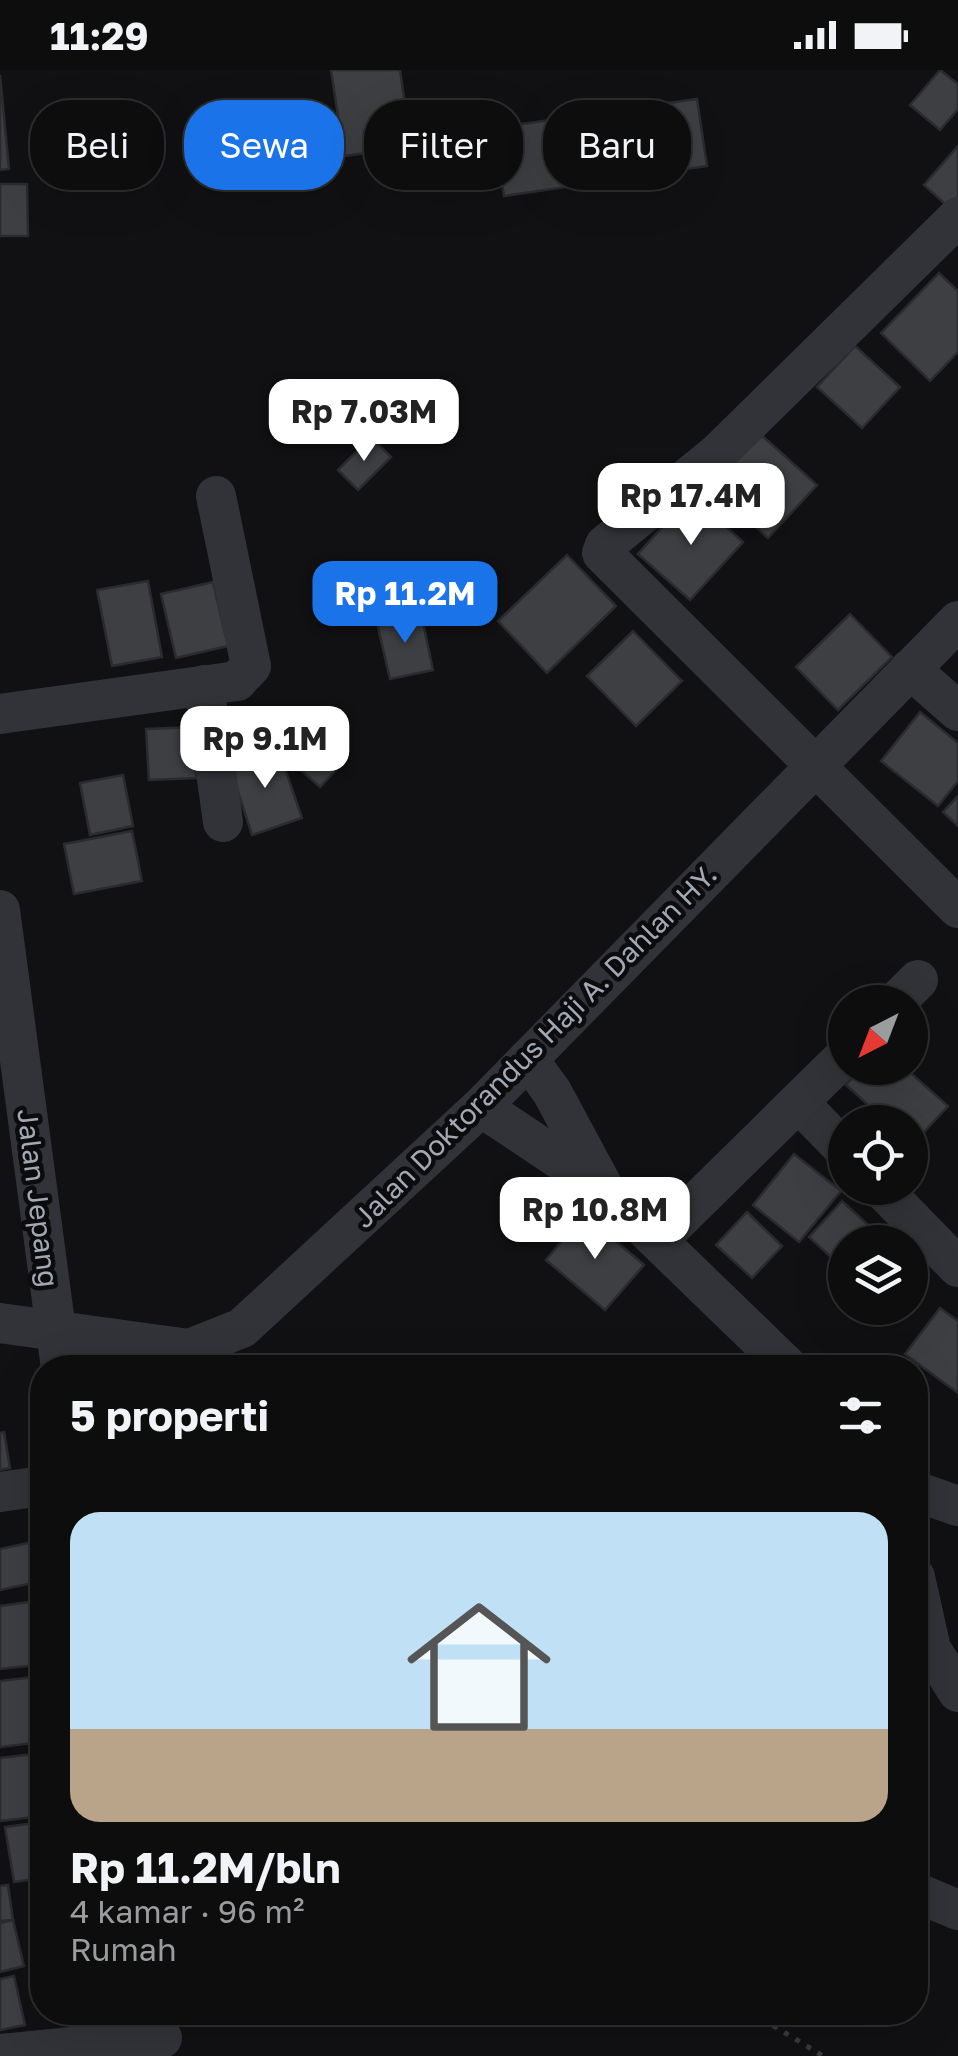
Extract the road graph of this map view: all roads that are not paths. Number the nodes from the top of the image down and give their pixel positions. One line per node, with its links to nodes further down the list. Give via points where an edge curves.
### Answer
1 (958, 217): 8 (street, via 718,453 602,549 615,570)
2 (216, 496): 5 (street, via 251,666 237,681)
3 (958, 621): 4 (street, Jalan Doktorandus Haji A. Dahlan HY.)
4 (910, 669): 6 (street); 8 (street, Jalan Doktorandus Haji A. Dahlan HY.)
5 (204, 686): 7 (street); 9 (street)
6 (958, 711)
7 (0, 714)
8 (814, 766): 10 (street); 12 (street, Jalan Doktorandus Haji A. Dahlan HY.)
9 (223, 822)
10 (958, 908)
11 (0, 910): 22 (street, Jalan Jepang)
12 (528, 1059): 15 (street, Jalan Doktorandus Haji A. Dahlan HY.); 17 (street)
13 (828, 1073): 14 (street)
14 (799, 1103): 16 (street); 19 (street)
15 (481, 1107): 17 (street); 22 (street, Jalan Doktorandus Haji A. Dahlan HY., via 242,1328 189,1349)
16 (828, 1133)
17 (604, 1189): 19 (street)
18 (898, 1205): 20 (street)
19 (660, 1240): 23 (street)
20 (958, 1267)
21 (0, 1323): 22 (street, Jalan Doktorandus Haji A. Dahlan HY.)
22 (58, 1349)
23 (776, 1355)
24 (30, 1488): 25 (street)
25 (0, 1492)
26 (928, 1495): 27 (street)
27 (958, 1506)
28 (928, 1656): 29 (street)
29 (958, 1692)
30 (928, 1897): 31 (street)
31 (958, 1910)
32 (161, 2035): 33 (street)
33 (0, 2054)

